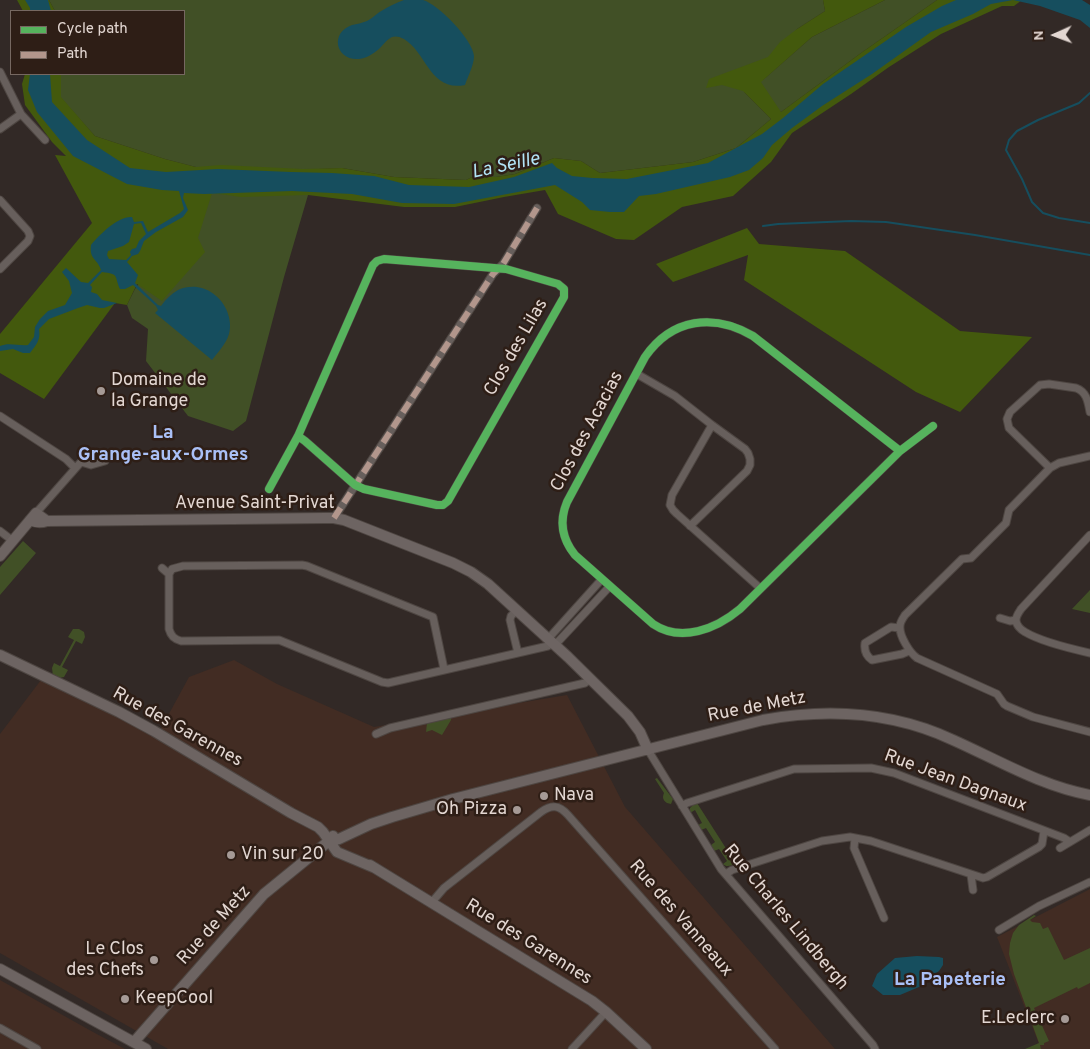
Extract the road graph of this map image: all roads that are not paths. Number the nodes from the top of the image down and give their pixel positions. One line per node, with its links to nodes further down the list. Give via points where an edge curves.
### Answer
1 (0, 72): 2 (street)
2 (21, 114): 3 (street); 4 (street)
3 (0, 129)
4 (45, 140)
5 (0, 200): 8 (street, via 30,236)
6 (537, 208): 7 (street)
7 (498, 268): 14 (street, Clos des Lilas, via 375,262); 20 (street); 20 (street, Clos des Lilas, via 558,284 564,289 564,297 448,501 437,506)
8 (0, 269)
9 (637, 374): 12 (street, Clos des Acacias, via 675,396); 15 (street, Clos des Acacias, via 650,350 671,332 695,323 730,325 753,336); 31 (street, Clos des Acacias, via 563,515 563,534 571,549)
10 (1090, 412): 19 (street, via 1087,399 1080,390 1044,384 1010,412 1009,428)
11 (0, 416): 18 (street)
12 (712, 425): 24 (street, via 670,498 671,508); 24 (street, Clos des Acacias, via 745,449 750,456 750,465)
13 (933, 426): 15 (street, Clos des Acacias)
14 (298, 436): 20 (street, Clos des Lilas); 21 (street, Clos des Lilas)
15 (900, 451): 33 (street, Clos des Acacias)
16 (1090, 456): 19 (street)
17 (105, 461): 18 (street, via 90,465 81,462)
18 (75, 468): 22 (street)
19 (1050, 468): 37 (street, via 1009,510 1006,523 971,558 962,559 905,615)
20 (355, 485): 23 (street)
21 (269, 489)
22 (33, 517): 23 (street, Avenue Saint-Privat, via 47,522); 27 (street)
23 (334, 518): 34 (street, Avenue Saint-Privat, via 462,567 480,577)
24 (690, 526): 33 (street)
25 (0, 531): 27 (street)
26 (1090, 535): 36 (street, via 1021,609)
27 (13, 540): 28 (street)
28 (0, 556)
29 (162, 568): 30 (street)
30 (169, 574): 43 (street, via 172,569 184,566 307,566 433,617); 43 (street, via 169,629 177,640 279,640 388,683)
31 (602, 579): 32 (street, Clos des Acacias); 38 (street)
32 (610, 586): 33 (street, Clos des Acacias, via 653,624 684,634 728,618); 38 (street)
33 (760, 588)
34 (516, 611): 38 (street, Avenue Saint-Privat); 40 (street, via 510,620)
35 (1000, 618): 36 (street)
36 (1016, 620): 41 (street, via 1024,632)
37 (899, 628): 39 (street); 39 (street, via 891,628 865,643 866,654 872,660)
38 (551, 642): 40 (street, via 548,646); 44 (street, Avenue Saint-Privat)
39 (909, 651): 45 (street, via 921,660 997,694 1008,706 1033,717)
40 (518, 653): 43 (street)
41 (1090, 653)
42 (0, 655): 54 (street, Rue des Garennes, via 147,727 318,828)
43 (444, 669)
44 (590, 679): 46 (street, via 585,683 390,728); 47 (street, Avenue Saint-Privat, via 628,716)
45 (1090, 732)
46 (376, 734)
47 (648, 750): 48 (street, Rue de Metz, via 785,716 864,714 935,732 1026,775); 49 (street, Rue Charles Lindbergh); 54 (street, Rue de Metz, via 453,799)
48 (1090, 795)
49 (682, 806): 52 (street, Rue Jean Dagnaux, via 794,769 871,768 894,773); 57 (street, Rue Charles Lindbergh)
50 (563, 810): 61 (street, Rue des Garennes, via 546,808 444,888); 72 (street, Rue des Vanneaux)
51 (1090, 830): 55 (street)
52 (1044, 831): 55 (street, Rue Jean Dagnaux); 58 (street, via 1039,847 987,876)
53 (855, 838): 57 (street, via 822,841); 58 (street); 62 (street, via 854,848)
54 (329, 841): 61 (street, Rue des Garennes, via 337,852 375,868); 67 (street, Rue de Metz, via 264,894)
55 (1070, 842): 56 (street)
56 (1060, 848)
57 (726, 874): 73 (street, Rue Charles Lindbergh)
58 (971, 875): 60 (street)
59 (1090, 882): 63 (street, via 1039,906)
60 (973, 890)
61 (432, 902): 65 (street, Rue des Garennes)
62 (884, 918)
63 (1000, 930)
64 (0, 969): 67 (street)
65 (606, 1012): 70 (street); 71 (street, Rue des Garennes)
66 (0, 1028): 68 (street)
67 (131, 1046): 69 (street)
68 (37, 1049)
69 (146, 1049)
70 (572, 1049)
71 (646, 1049)
72 (775, 1049)
73 (875, 1049)

